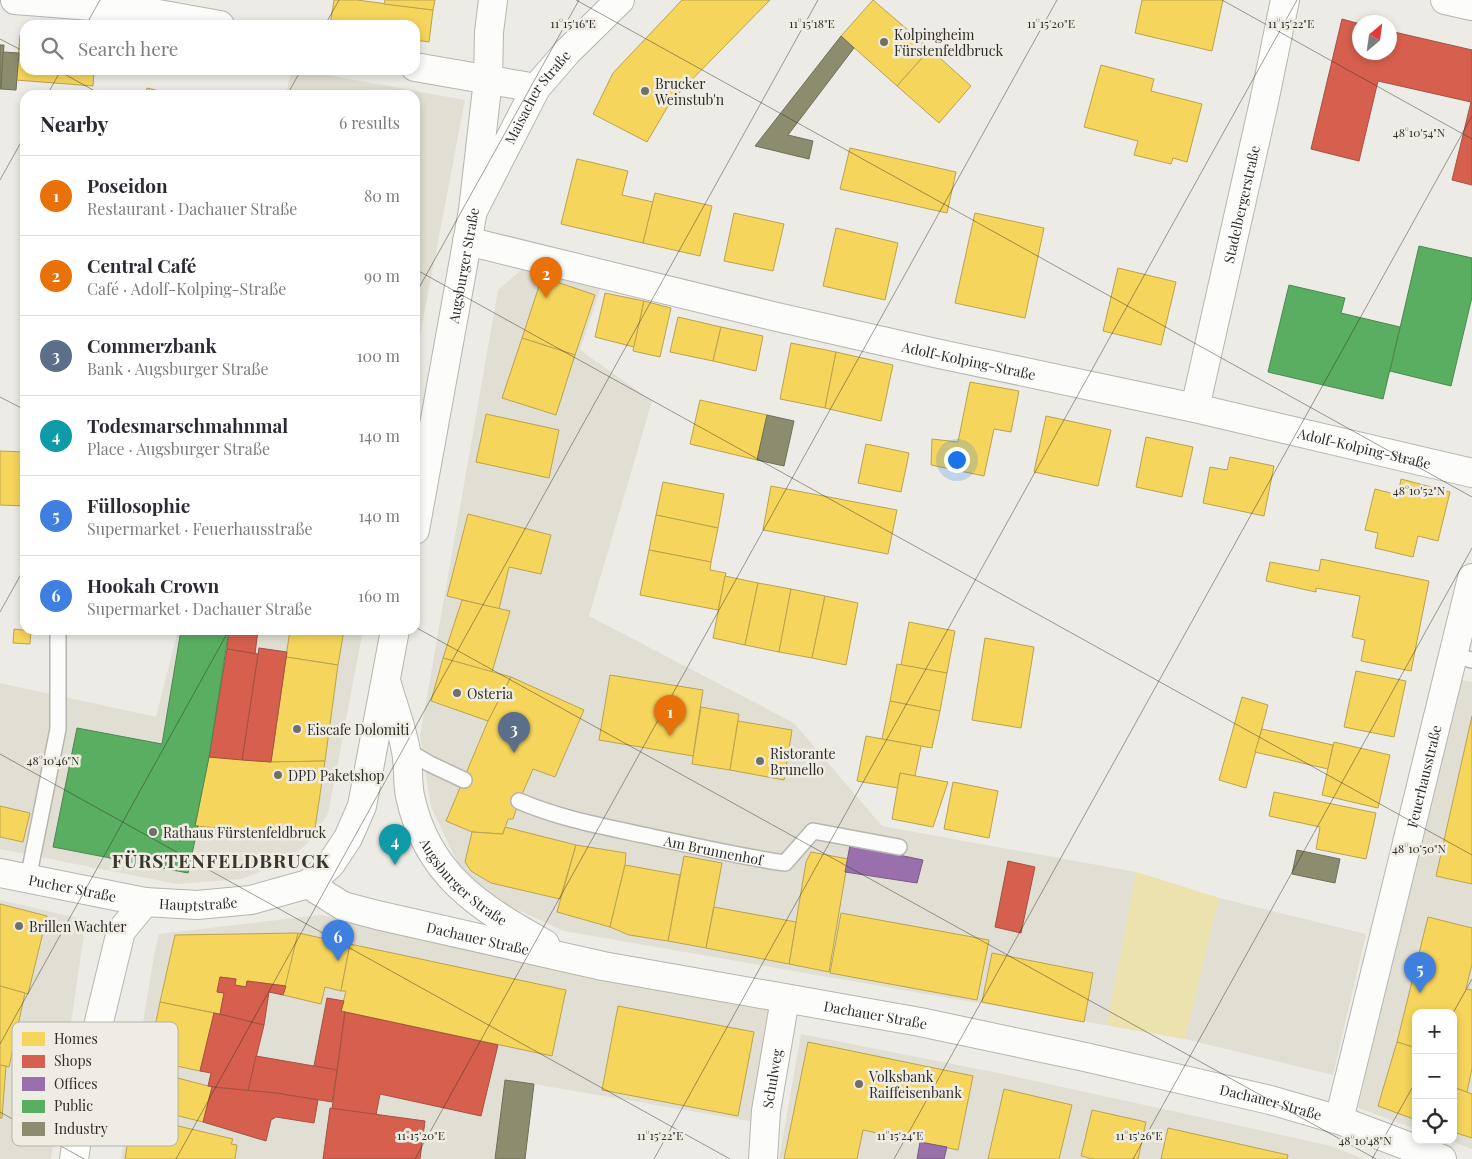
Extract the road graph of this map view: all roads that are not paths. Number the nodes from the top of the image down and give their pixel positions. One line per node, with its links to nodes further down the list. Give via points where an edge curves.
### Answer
1 (15, 0): 6 (street)
2 (493, 0): 10 (street, Augsburger Straße)
3 (620, 0): 11 (street, Maisacher Straße)
4 (1285, 0): 14 (street, Stadelbergerstraße)
5 (1445, 0): 7 (street)
6 (130, 4): 8 (street)
7 (1472, 6)
8 (199, 20)
9 (420, 68): 10 (street)
10 (488, 80): 11 (street); 12 (street, Augsburger Straße)
11 (536, 88): 12 (street, Maisacher Straße)
12 (473, 210): 13 (street, Augsburger Straße)
13 (467, 241): 14 (street, Adolf-Kolping-Straße, via 795,321); 16 (street, Augsburger Straße)
14 (1195, 408): 15 (street, Adolf-Kolping-Straße)
15 (1472, 474)
16 (420, 502)
17 (1472, 578): 20 (street, Feuerhausstraße)
18 (58, 635): 27 (lane, via 58,729)
19 (394, 635): 21 (street, Augsburger Straße)
20 (1462, 658): 33 (street, Feuerhausstraße)
21 (385, 680): 22 (street, Augsburger Straße); 28 (street, Augsburger Straße, via 362,806 348,838 330,865)
22 (406, 750): 23 (lane); 30 (street, Augsburger Straße, via 410,794 433,855 474,900)
23 (464, 780)
24 (519, 801): 25 (lane, Am Brunnenhof, via 542,811 594,825 785,863 813,831)
25 (899, 846)
26 (0, 873): 27 (street, Pucher Straße)
27 (28, 879): 29 (street, Pucher Straße)
28 (308, 884): 29 (street, Hauptstraße, via 251,900 197,905); 30 (street, Dachauer Straße, via 343,906)
29 (145, 902): 32 (street, Hauptstraße, via 121,931)
30 (570, 958): 31 (street, Dachauer Straße)
31 (785, 999): 33 (street, Dachauer Straße, via 1004,1039 1270,1100); 36 (street, Schulweg, via 766,1111)
32 (99, 1022)
33 (1339, 1120): 37 (street, Dachauer Straße)
34 (76, 1146): 35 (street, Hauptstraße)
35 (74, 1159)
36 (763, 1159)
37 (1442, 1159)

